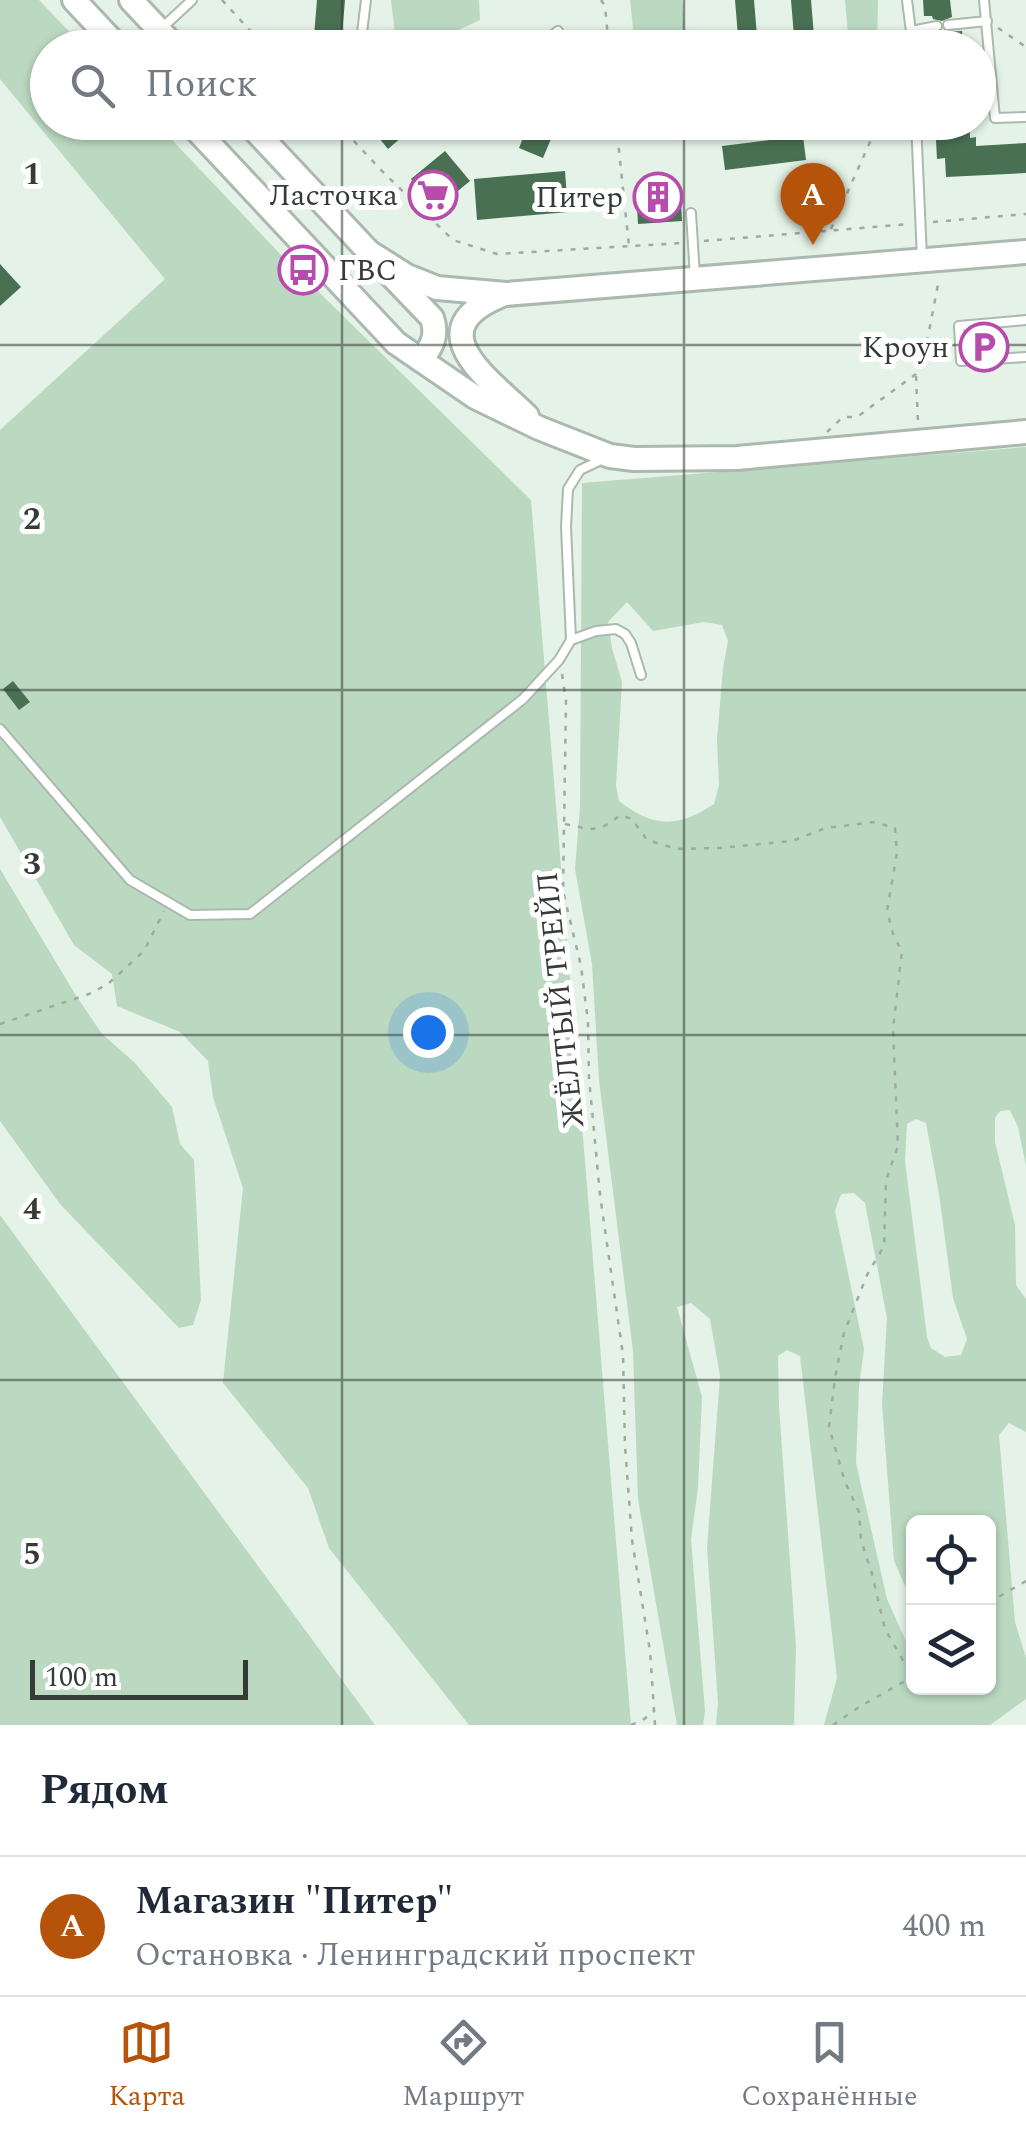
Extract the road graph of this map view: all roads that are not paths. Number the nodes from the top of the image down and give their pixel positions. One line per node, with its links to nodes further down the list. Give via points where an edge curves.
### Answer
1 (74, 0): 10 (main road)
2 (131, 0): 11 (main road)
3 (192, 0): 11 (lane)
4 (366, 0): 12 (lane)
5 (907, 0): 13 (lane)
6 (984, 0): 7 (lane)
7 (987, 21): 8 (lane); 15 (lane)
8 (948, 25)
9 (937, 26): 14 (lane)
10 (102, 30)
11 (159, 30)
12 (362, 30)
13 (911, 30)
14 (916, 30)
15 (988, 30)
16 (1026, 117): 17 (lane)
17 (996, 118)
18 (206, 140): 29 (main road, via 396,343)
19 (264, 140): 22 (main road)
20 (918, 140): 24 (lane)
21 (691, 213): 25 (lane)
22 (369, 252): 26 (main road, via 437,288); 29 (main road, via 432,318 434,339)
23 (1026, 252): 24 (main road)
24 (933, 259): 25 (main road)
25 (695, 277): 26 (main road)
26 (506, 294): 30 (main road, via 468,315 462,343)
27 (1026, 320): 28 (lane, via 959,326 961,361)
28 (1026, 357)
29 (420, 360): 30 (main road)
30 (539, 428): 32 (main road)
31 (1026, 432): 32 (main road, via 737,458)
32 (610, 456): 33 (lane, via 580,470 568,490)
33 (571, 640): 34 (lane, via 596,631 626,634); 35 (lane, via 522,698 250,914 190,915 130,880)
34 (641, 676)
35 (0, 730)

